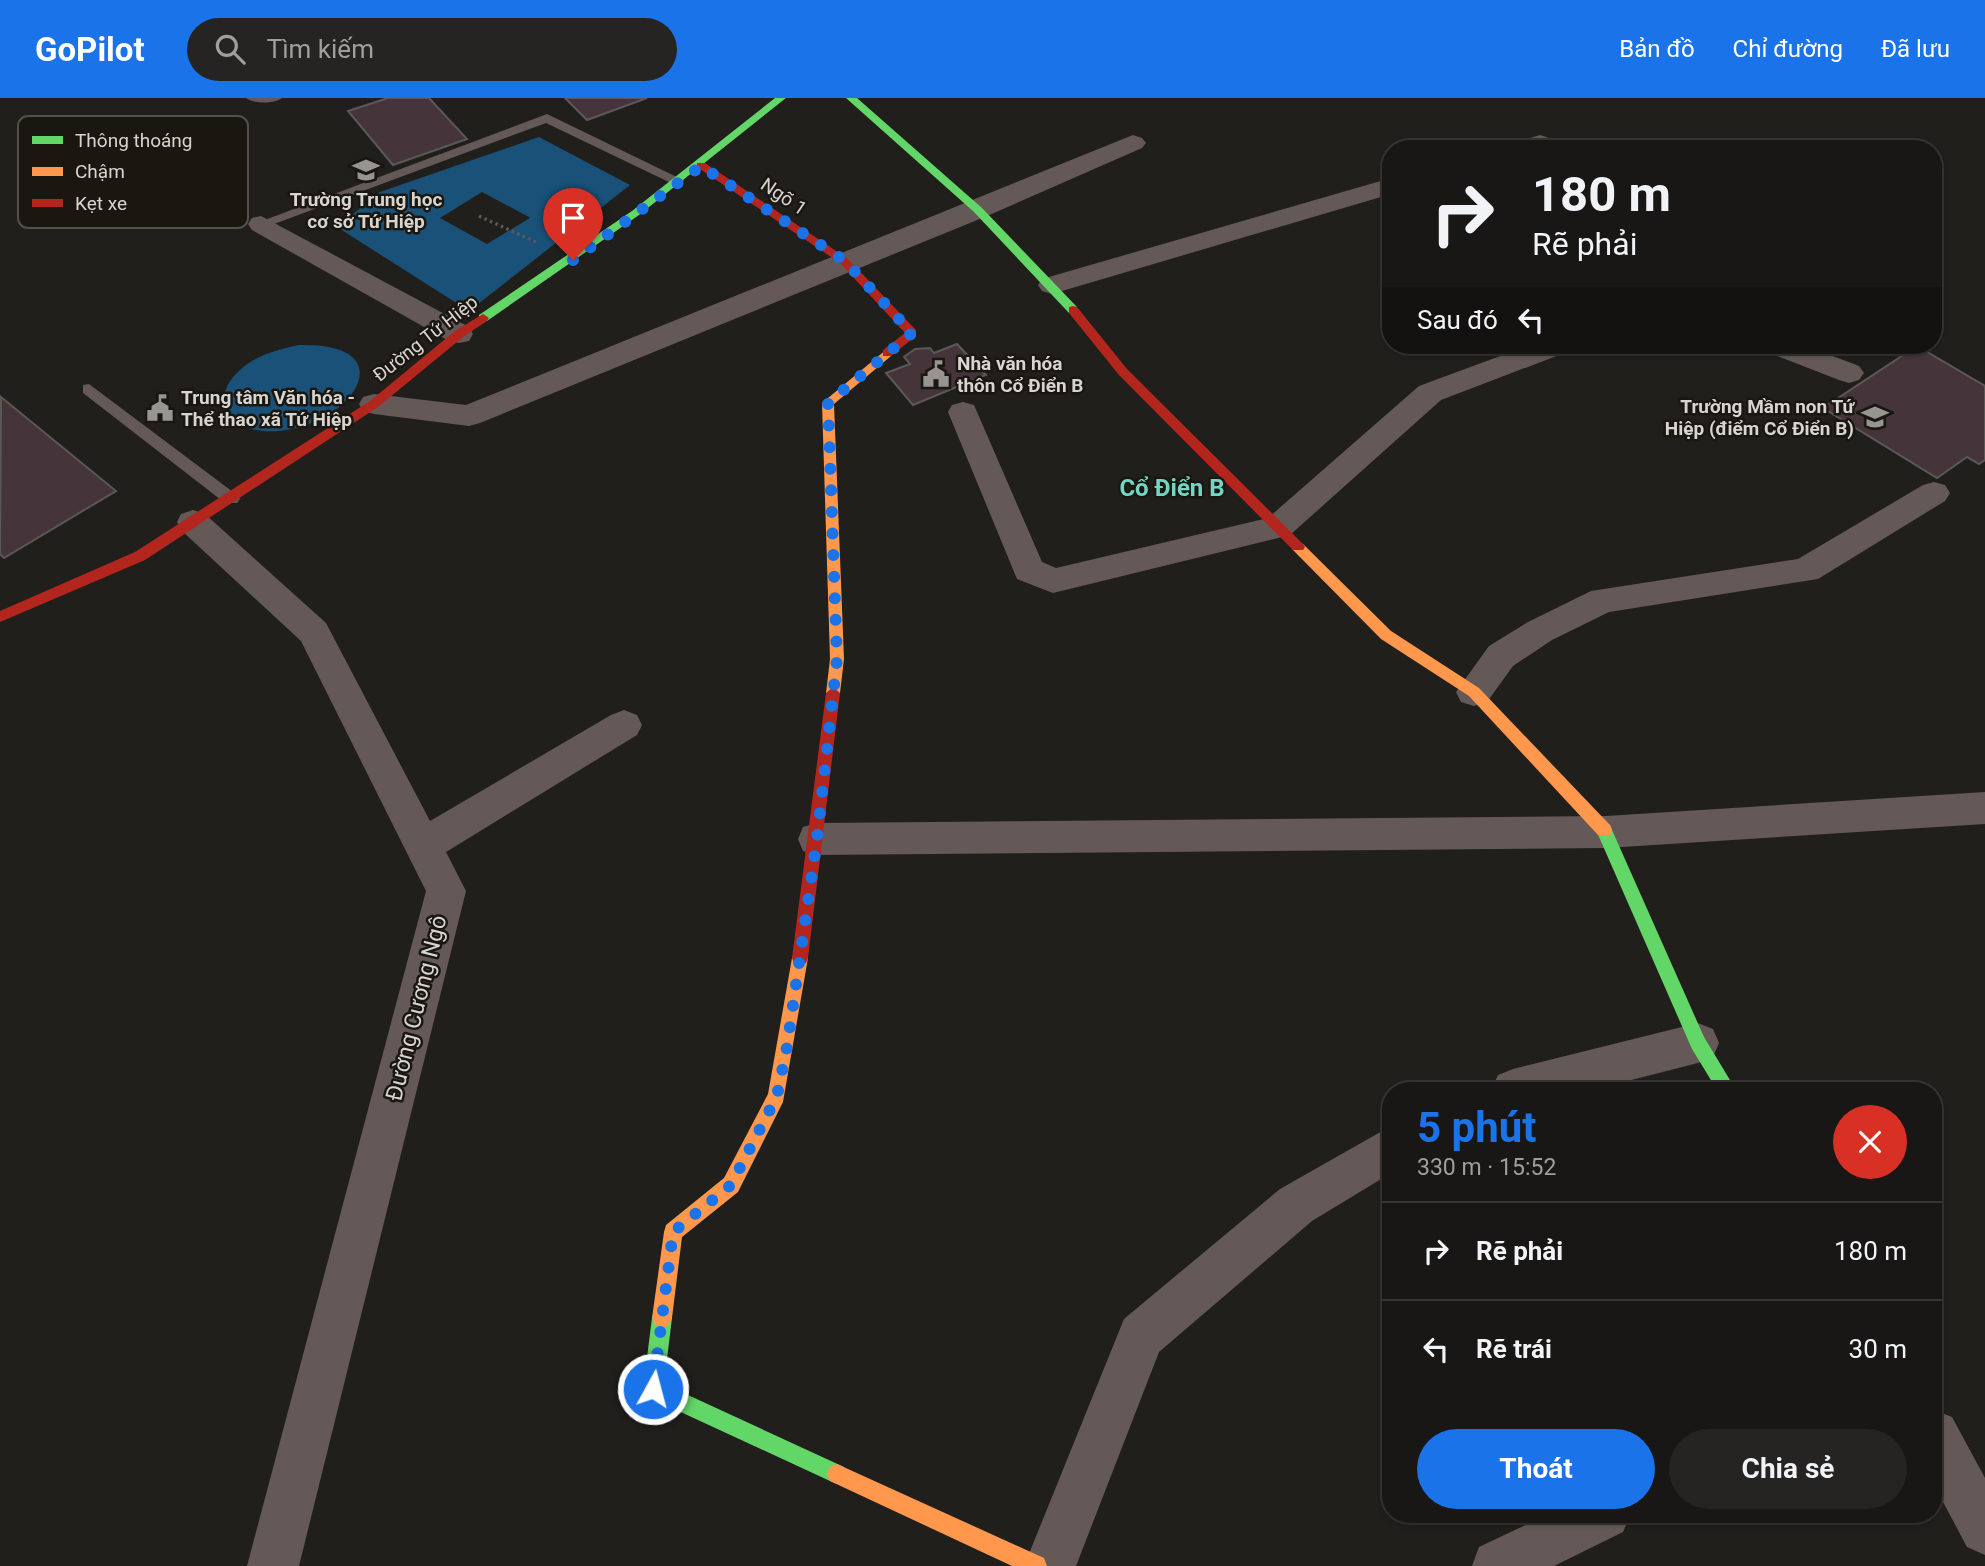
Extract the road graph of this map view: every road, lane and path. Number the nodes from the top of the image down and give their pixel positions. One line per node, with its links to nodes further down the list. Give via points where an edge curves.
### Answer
1 (253, 98): 2 (lane)
2 (275, 98)
3 (781, 98): 6 (street, Đường Tứ Hiệp)
4 (851, 98): 9 (street)
5 (1133, 142): 9 (street)
6 (701, 166): 7 (street, Đường Tứ Hiệp); 13 (street, Ngõ 1)
7 (678, 181): 11 (lane, via 547,118); 15 (street, Đường Tứ Hiệp, via 573,260)
8 (1382, 189): 14 (street)
9 (978, 210): 13 (street); 14 (street)
10 (479, 216): 12 (path)
11 (261, 224): 15 (street)
12 (545, 246)
13 (845, 261): 20 (street, via 469,416); 31 (street, Ngõ 1, via 912,333 828,403 837,659)
14 (1052, 285): 25 (street, via 1123,372)
15 (458, 334): 20 (street, Đường Tứ Hiệp)
16 (1533, 354): 25 (street, via 1430,393)
17 (1800, 354): 18 (street)
18 (1849, 373)
19 (89, 389): 23 (lane)
20 (374, 404): 23 (street, Đường Tứ Hiệp)
21 (963, 412): 25 (street, via 1029,570 1052,581)
22 (1934, 493): 27 (street, via 1806,570 1603,600 1501,656)
23 (231, 499): 24 (street, Đường Tứ Hiệp)
24 (192, 522): 26 (street, Đường Tứ Hiệp, via 140,556); 32 (street, Đường Cương Ngô, via 314,632)
25 (1279, 527): 27 (street, via 1386,635)
26 (0, 617)
27 (1474, 692): 30 (street)
28 (624, 724): 32 (street)
29 (1985, 808): 30 (street)
30 (1606, 832): 31 (street); 33 (street)
31 (817, 839): 41 (street, via 777,1096 731,1185 673,1232 653,1389)
32 (422, 846): 40 (street, Đường Cương Ngô, via 446,891)
33 (1698, 1042): 34 (street); 35 (street)
34 (1544, 1082)
35 (1722, 1082)
36 (1382, 1153): 42 (street, via 1296,1205 1141,1336)
37 (1942, 1450): 39 (street)
38 (1586, 1523): 43 (street)
39 (1985, 1529)
40 (273, 1566)
41 (1036, 1566)
42 (1050, 1566)
43 (1498, 1566)

